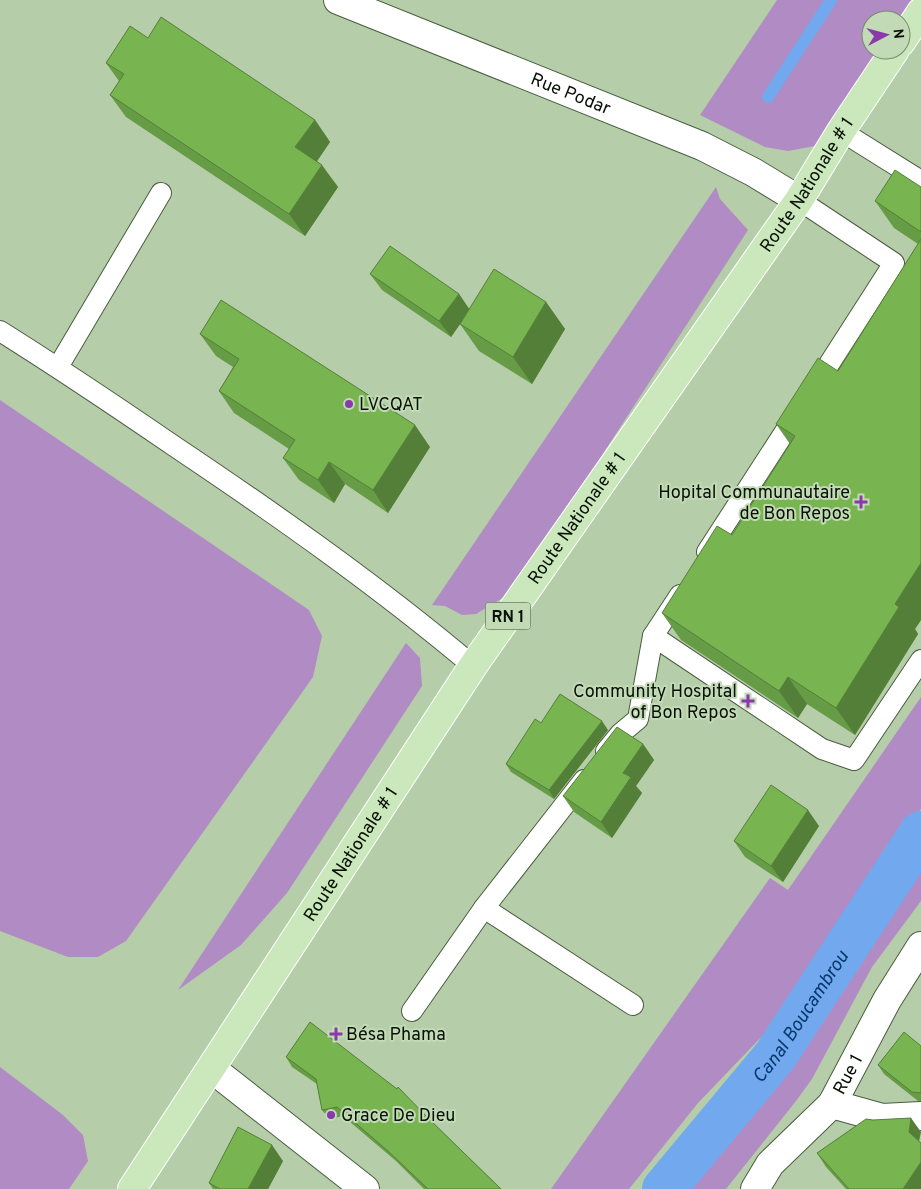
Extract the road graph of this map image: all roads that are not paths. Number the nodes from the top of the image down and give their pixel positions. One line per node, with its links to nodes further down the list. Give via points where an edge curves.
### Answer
1 (338, 0): 8 (street, Rue Podar, via 702,146)
2 (921, 12): 3 (main road)
3 (911, 27)
4 (888, 60): 5 (main road, Route Nationale # 1 / RN 1)
5 (841, 131): 6 (lane); 8 (main road, Route Nationale # 1 / RN 1)
6 (921, 181)
7 (161, 193): 10 (lane)
8 (799, 200): 11 (lane, via 902,261); 13 (main road, Route Nationale # 1 / RN 1)
9 (0, 331): 10 (lane)
10 (58, 368): 13 (lane, via 262,504 420,622)
11 (653, 636): 12 (lane, via 822,749 854,760); 14 (lane, via 638,719 620,734)
12 (921, 660)
13 (473, 666): 18 (main road, Route Nationale # 1 / RN 1)
14 (484, 908): 16 (lane); 17 (lane)
15 (921, 946): 19 (street, Rue 1, via 887,1000)
16 (633, 1005)
17 (412, 1011)
18 (211, 1068): 21 (main road, Route Nationale # 1 / RN 1); 22 (street)
19 (832, 1104): 20 (street, via 882,1118); 23 (street, Rue 1, via 770,1164)
20 (921, 1116)
21 (132, 1189)
22 (365, 1189)
23 (755, 1189)

